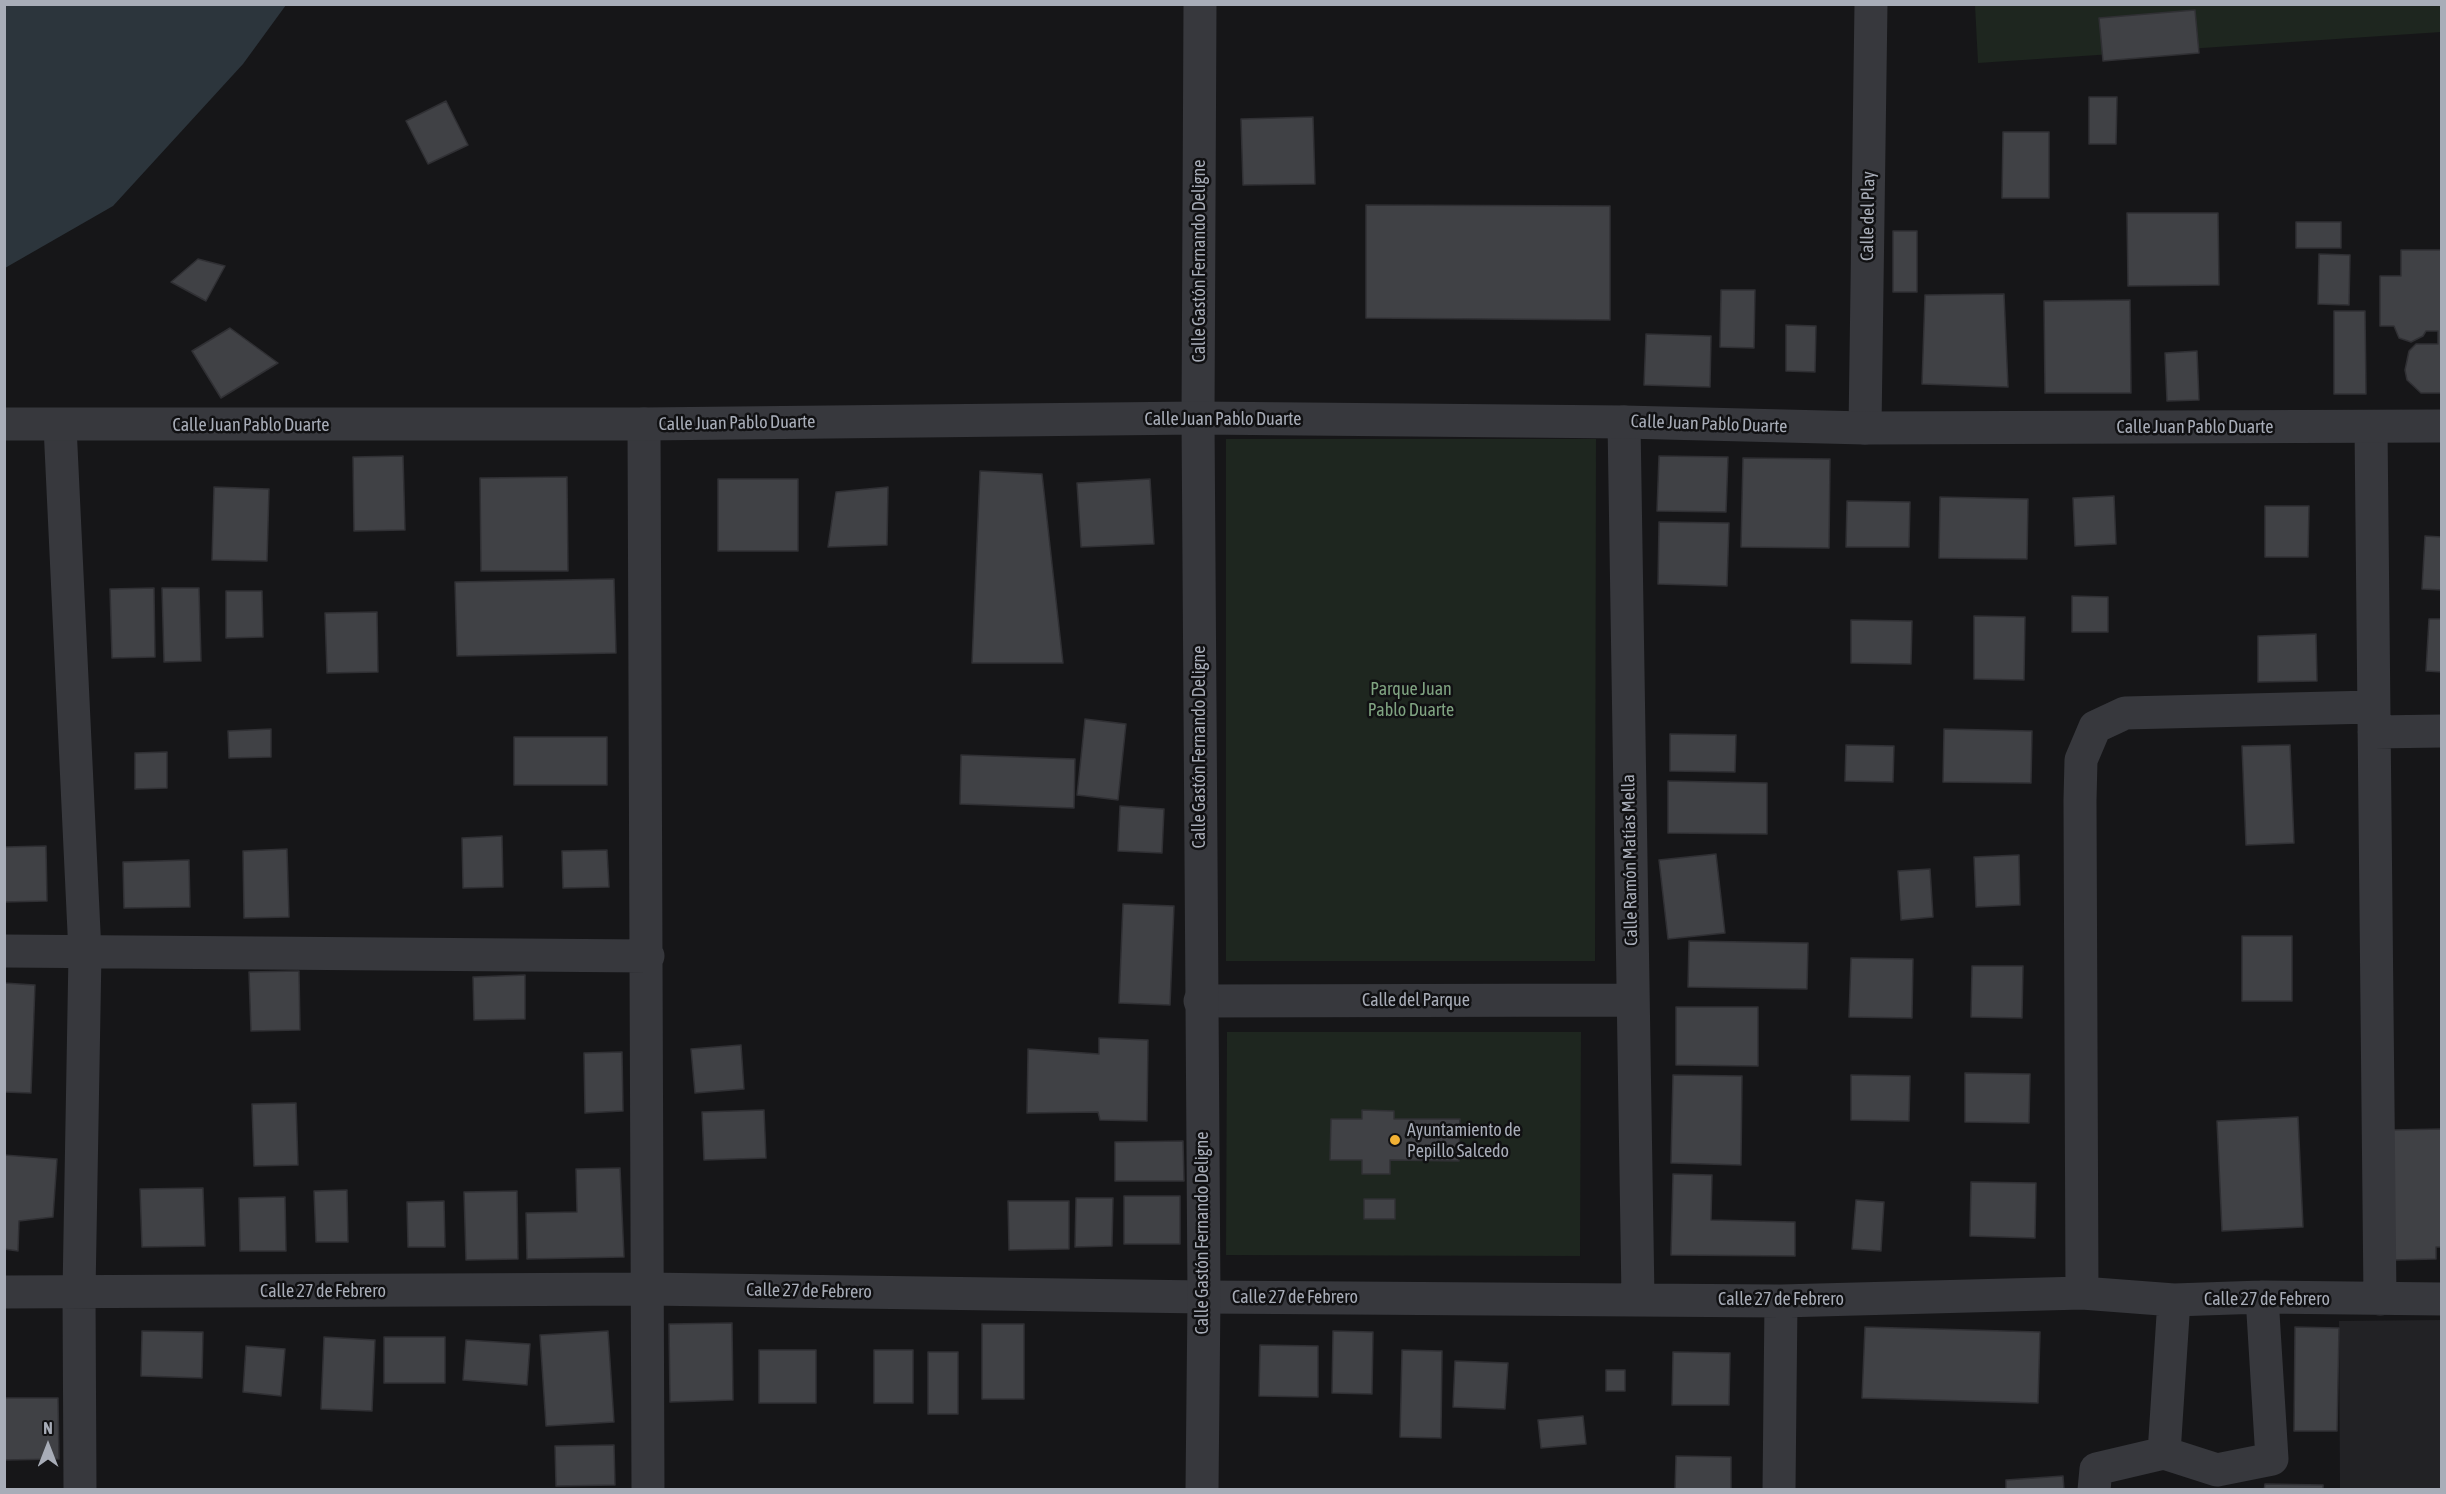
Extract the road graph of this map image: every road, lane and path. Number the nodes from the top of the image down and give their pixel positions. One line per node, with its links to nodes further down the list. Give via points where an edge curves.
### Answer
1 (1200, 4): 3 (street, Calle Gastón Fernando Deligne)
2 (1871, 4): 10 (street, Calle del Play)
3 (1198, 418): 4 (street, Calle Juan Pablo Duarte); 6 (street, Calle Juan Pablo Duarte); 17 (street, Calle Gastón Fernando Deligne)
4 (1624, 422): 10 (street, Calle Juan Pablo Duarte); 16 (street, Calle Ramón Matías Mella)
5 (4, 424): 7 (street, Calle Juan Pablo Duarte)
6 (644, 424): 7 (street, Calle Juan Pablo Duarte); 15 (street)
7 (60, 426): 14 (street)
8 (2442, 426): 9 (street, Calle Juan Pablo Duarte)
9 (2371, 427): 10 (street, Calle Juan Pablo Duarte); 11 (street)
10 (1865, 428)
11 (2373, 719): 12 (street); 21 (street, via 2125,713 2095,727 2081,760 2080,800); 25 (street)
12 (2442, 731)
13 (4, 951): 14 (street)
14 (85, 953): 15 (street); 20 (street)
15 (648, 956): 18 (street)
16 (1632, 1000): 17 (street, Calle del Parque); 24 (street, Calle Ramón Matías Mella)
17 (1200, 1001): 22 (street, Calle Gastón Fernando Deligne)
18 (647, 1289): 20 (street, Calle 27 de Febrero); 22 (street, Calle 27 de Febrero); 31 (street)
19 (4, 1292): 20 (street, Calle 27 de Febrero)
20 (79, 1292): 30 (street)
21 (2082, 1293): 27 (street, Calle 27 de Febrero); 28 (street, Calle 27 de Febrero)
22 (1204, 1297): 24 (street, Calle 27 de Febrero); 32 (street, Calle Gastón Fernando Deligne)
23 (2262, 1297): 25 (street, Calle 27 de Febrero); 28 (street, Calle 27 de Febrero); 29 (street, via 2272,1459 2217,1470)
24 (1638, 1298): 27 (street, Calle 27 de Febrero)
25 (2380, 1299): 26 (street, Calle 27 de Febrero)
26 (2442, 1299)
27 (1781, 1300): 33 (street)
28 (2174, 1300): 29 (street)
29 (2164, 1453): 34 (street, via 2096,1469)
30 (80, 1490)
31 (648, 1490)
32 (1202, 1490)
33 (1779, 1490)
34 (2094, 1490)

